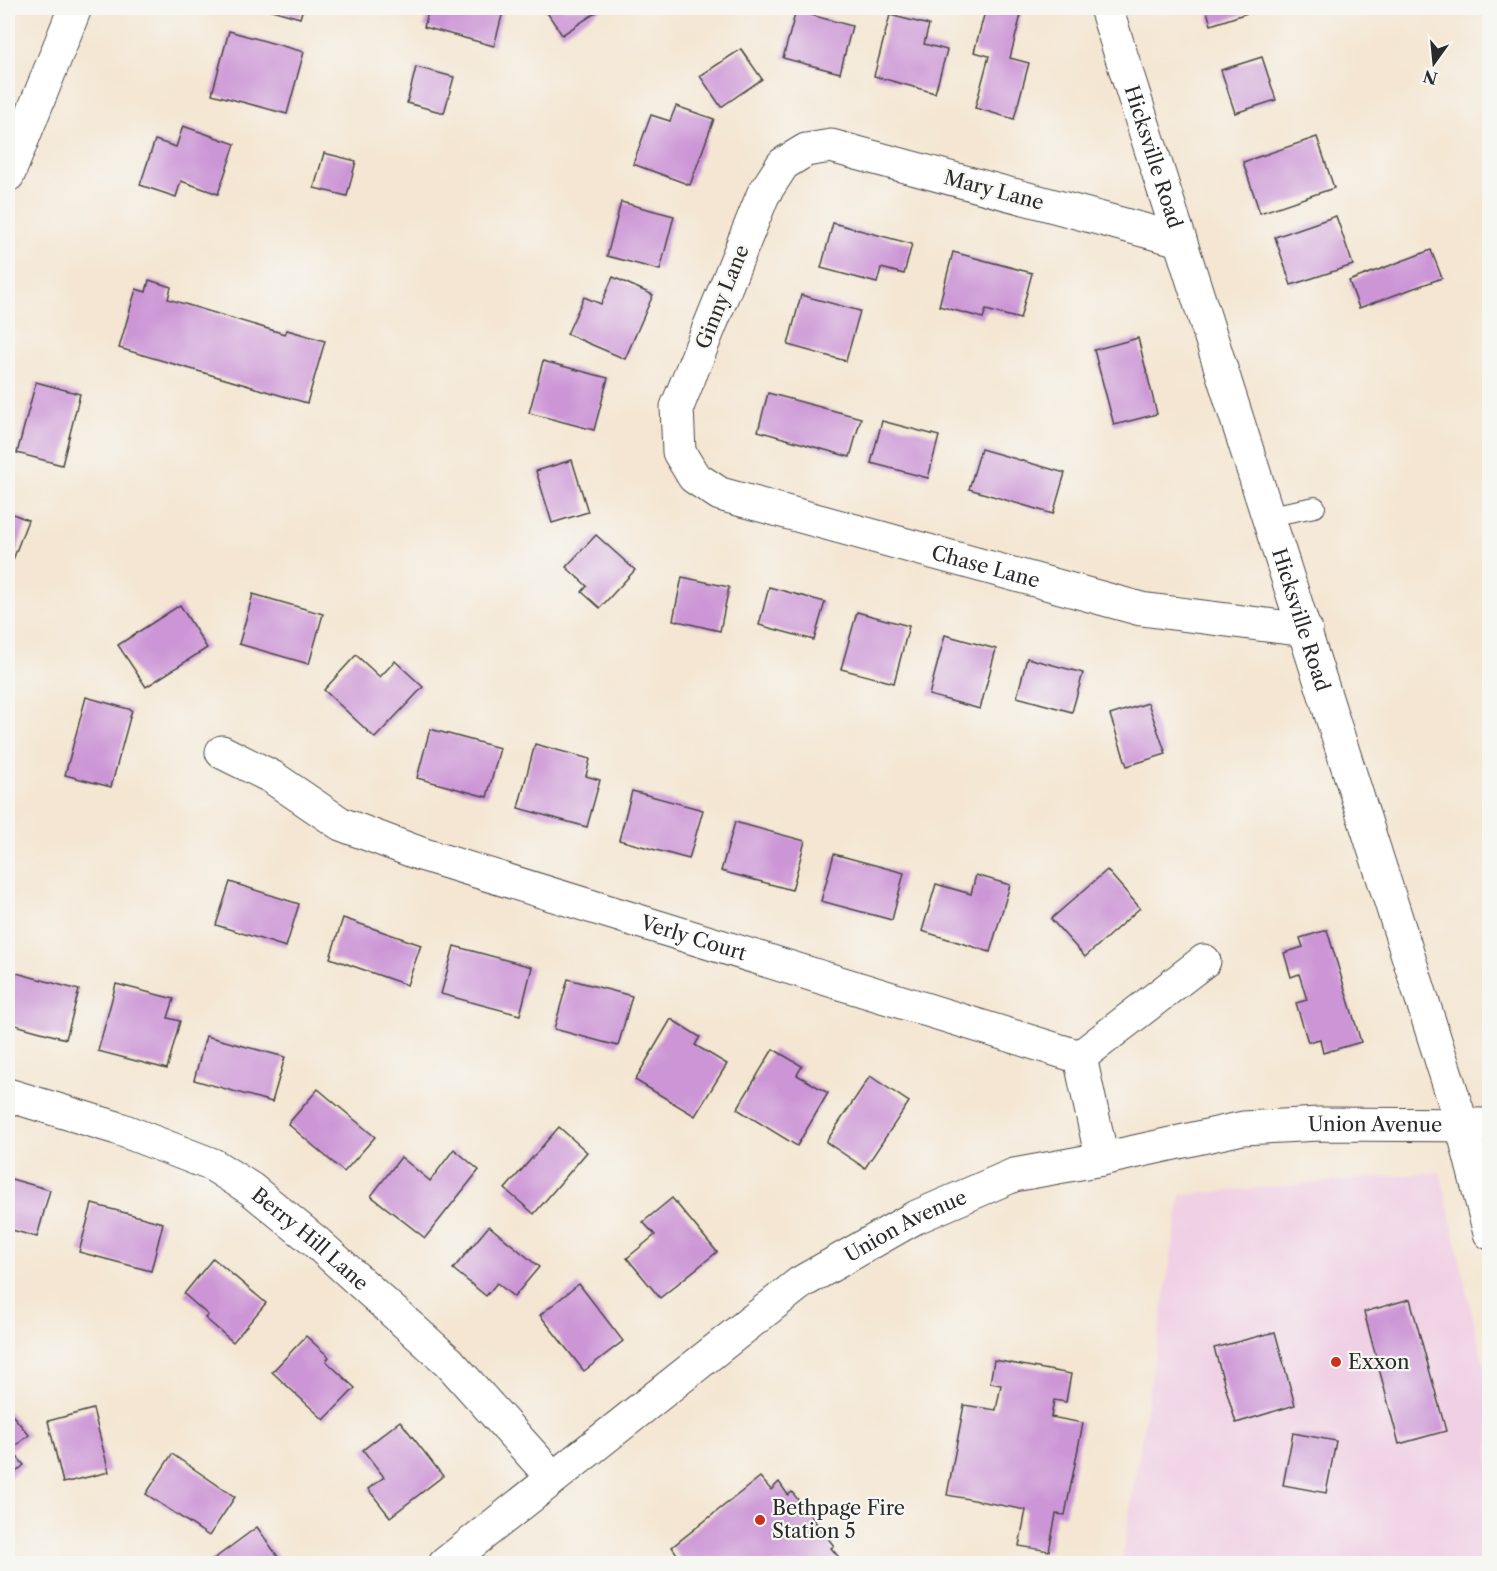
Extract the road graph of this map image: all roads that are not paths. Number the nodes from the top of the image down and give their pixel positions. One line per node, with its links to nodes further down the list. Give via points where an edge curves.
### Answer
1 (75, 8): 4 (street)
2 (1106, 8): 5 (street, Hicksville Road)
3 (806, 150): 5 (street, Mary Lane, via 831,146); 6 (street, Ginny Lane, via 783,164 763,195 677,406 679,452)
4 (8, 175)
5 (1180, 240): 8 (street, Hicksville Road)
6 (684, 461): 9 (street, Chase Lane, via 694,477 720,494 1129,606)
7 (1314, 507): 8 (lane)
8 (1269, 516): 9 (street, Hicksville Road)
9 (1306, 630): 14 (street, Hicksville Road)
10 (222, 752): 12 (street, Verly Court, via 272,777 341,824 420,854)
11 (1204, 961): 12 (street)
12 (1080, 1057): 15 (street)
13 (8, 1095): 17 (street, Berry Hill Lane, via 117,1128 213,1165 251,1189 449,1362)
14 (1476, 1125): 15 (street, Union Avenue, via 1319,1124 1243,1128); 16 (street, Hicksville Road)
15 (1102, 1159): 17 (street, Union Avenue, via 1014,1175 914,1218 800,1283)
16 (1490, 1233)
17 (552, 1478): 18 (street, Union Avenue)
18 (445, 1563)

